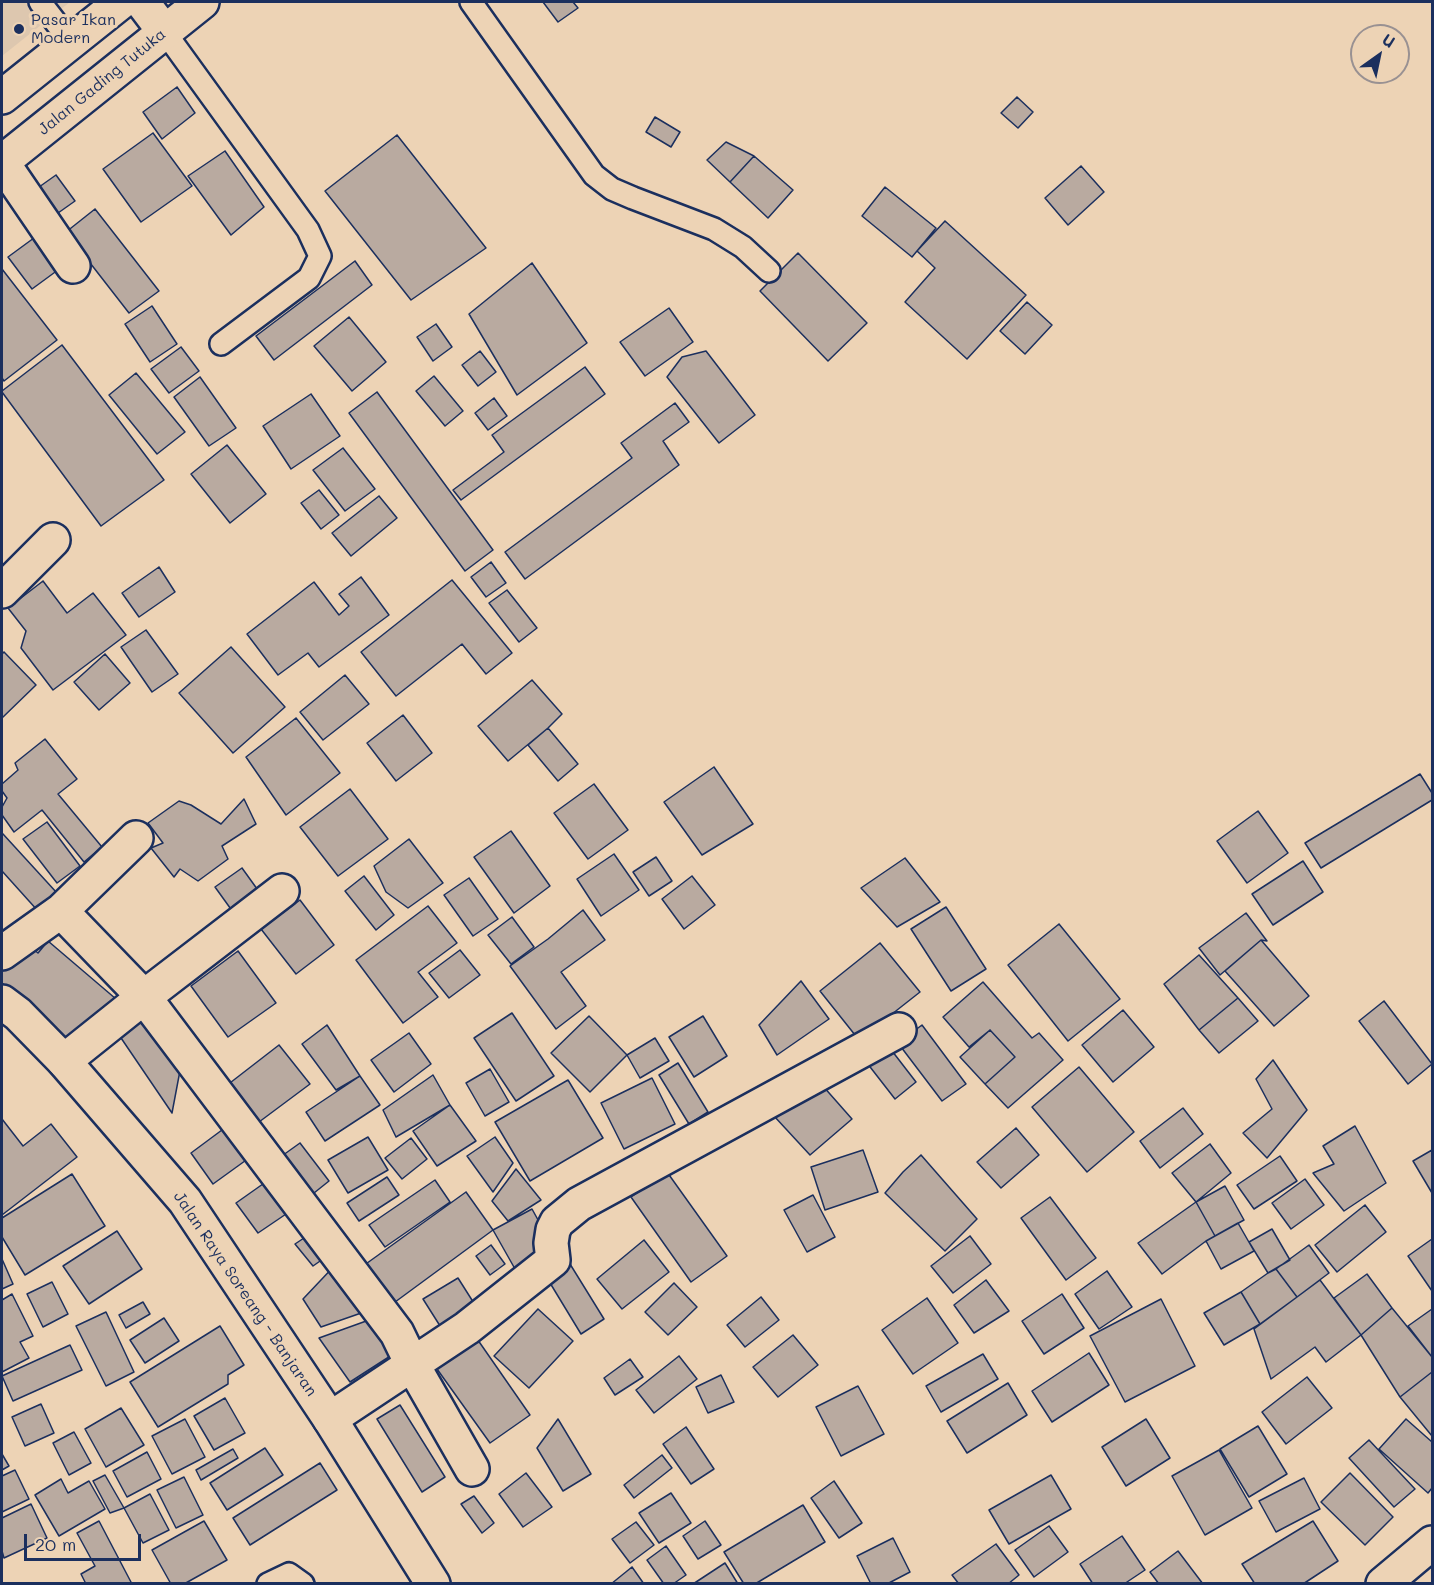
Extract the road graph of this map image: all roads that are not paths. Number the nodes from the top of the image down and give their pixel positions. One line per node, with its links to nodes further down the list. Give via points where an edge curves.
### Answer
1 (40, 2): 7 (lane)
2 (122, 2): 7 (street)
3 (142, 2): 6 (street)
4 (202, 2): 6 (street, Jalan Gading Tutuka)
5 (471, 2): 11 (lane, via 594,175 612,189 714,229 743,247)
6 (164, 31): 9 (street, Jalan Gading Tutuka); 12 (lane, via 308,230 320,256 309,278)
7 (71, 42): 8 (street)
8 (2, 98)
9 (2, 162): 10 (street)
10 (73, 266)
11 (769, 271)
12 (221, 344)
13 (53, 540): 14 (street)
14 (2, 591)
15 (135, 838): 17 (street)
16 (282, 891): 19 (street)
17 (61, 910): 18 (street); 19 (street)
18 (2, 953)
19 (144, 997): 22 (street); 23 (street, via 397,1333)
20 (2, 1002): 22 (street, Jalan Raya Soreang - Banjaran)
21 (899, 1030): 23 (street, via 579,1204 553,1230 553,1260 467,1328)
22 (63, 1061): 24 (street, Jalan Raya Soreang - Banjaran, via 185,1202)
23 (412, 1364): 24 (street); 25 (street)
24 (330, 1419): 29 (street, Jalan Raya Soreang - Banjaran)
25 (472, 1469)
26 (1432, 1543): 30 (street)
27 (268, 1584): 28 (lane, via 289,1574)
28 (303, 1584)
29 (433, 1584)
30 (1383, 1584)

